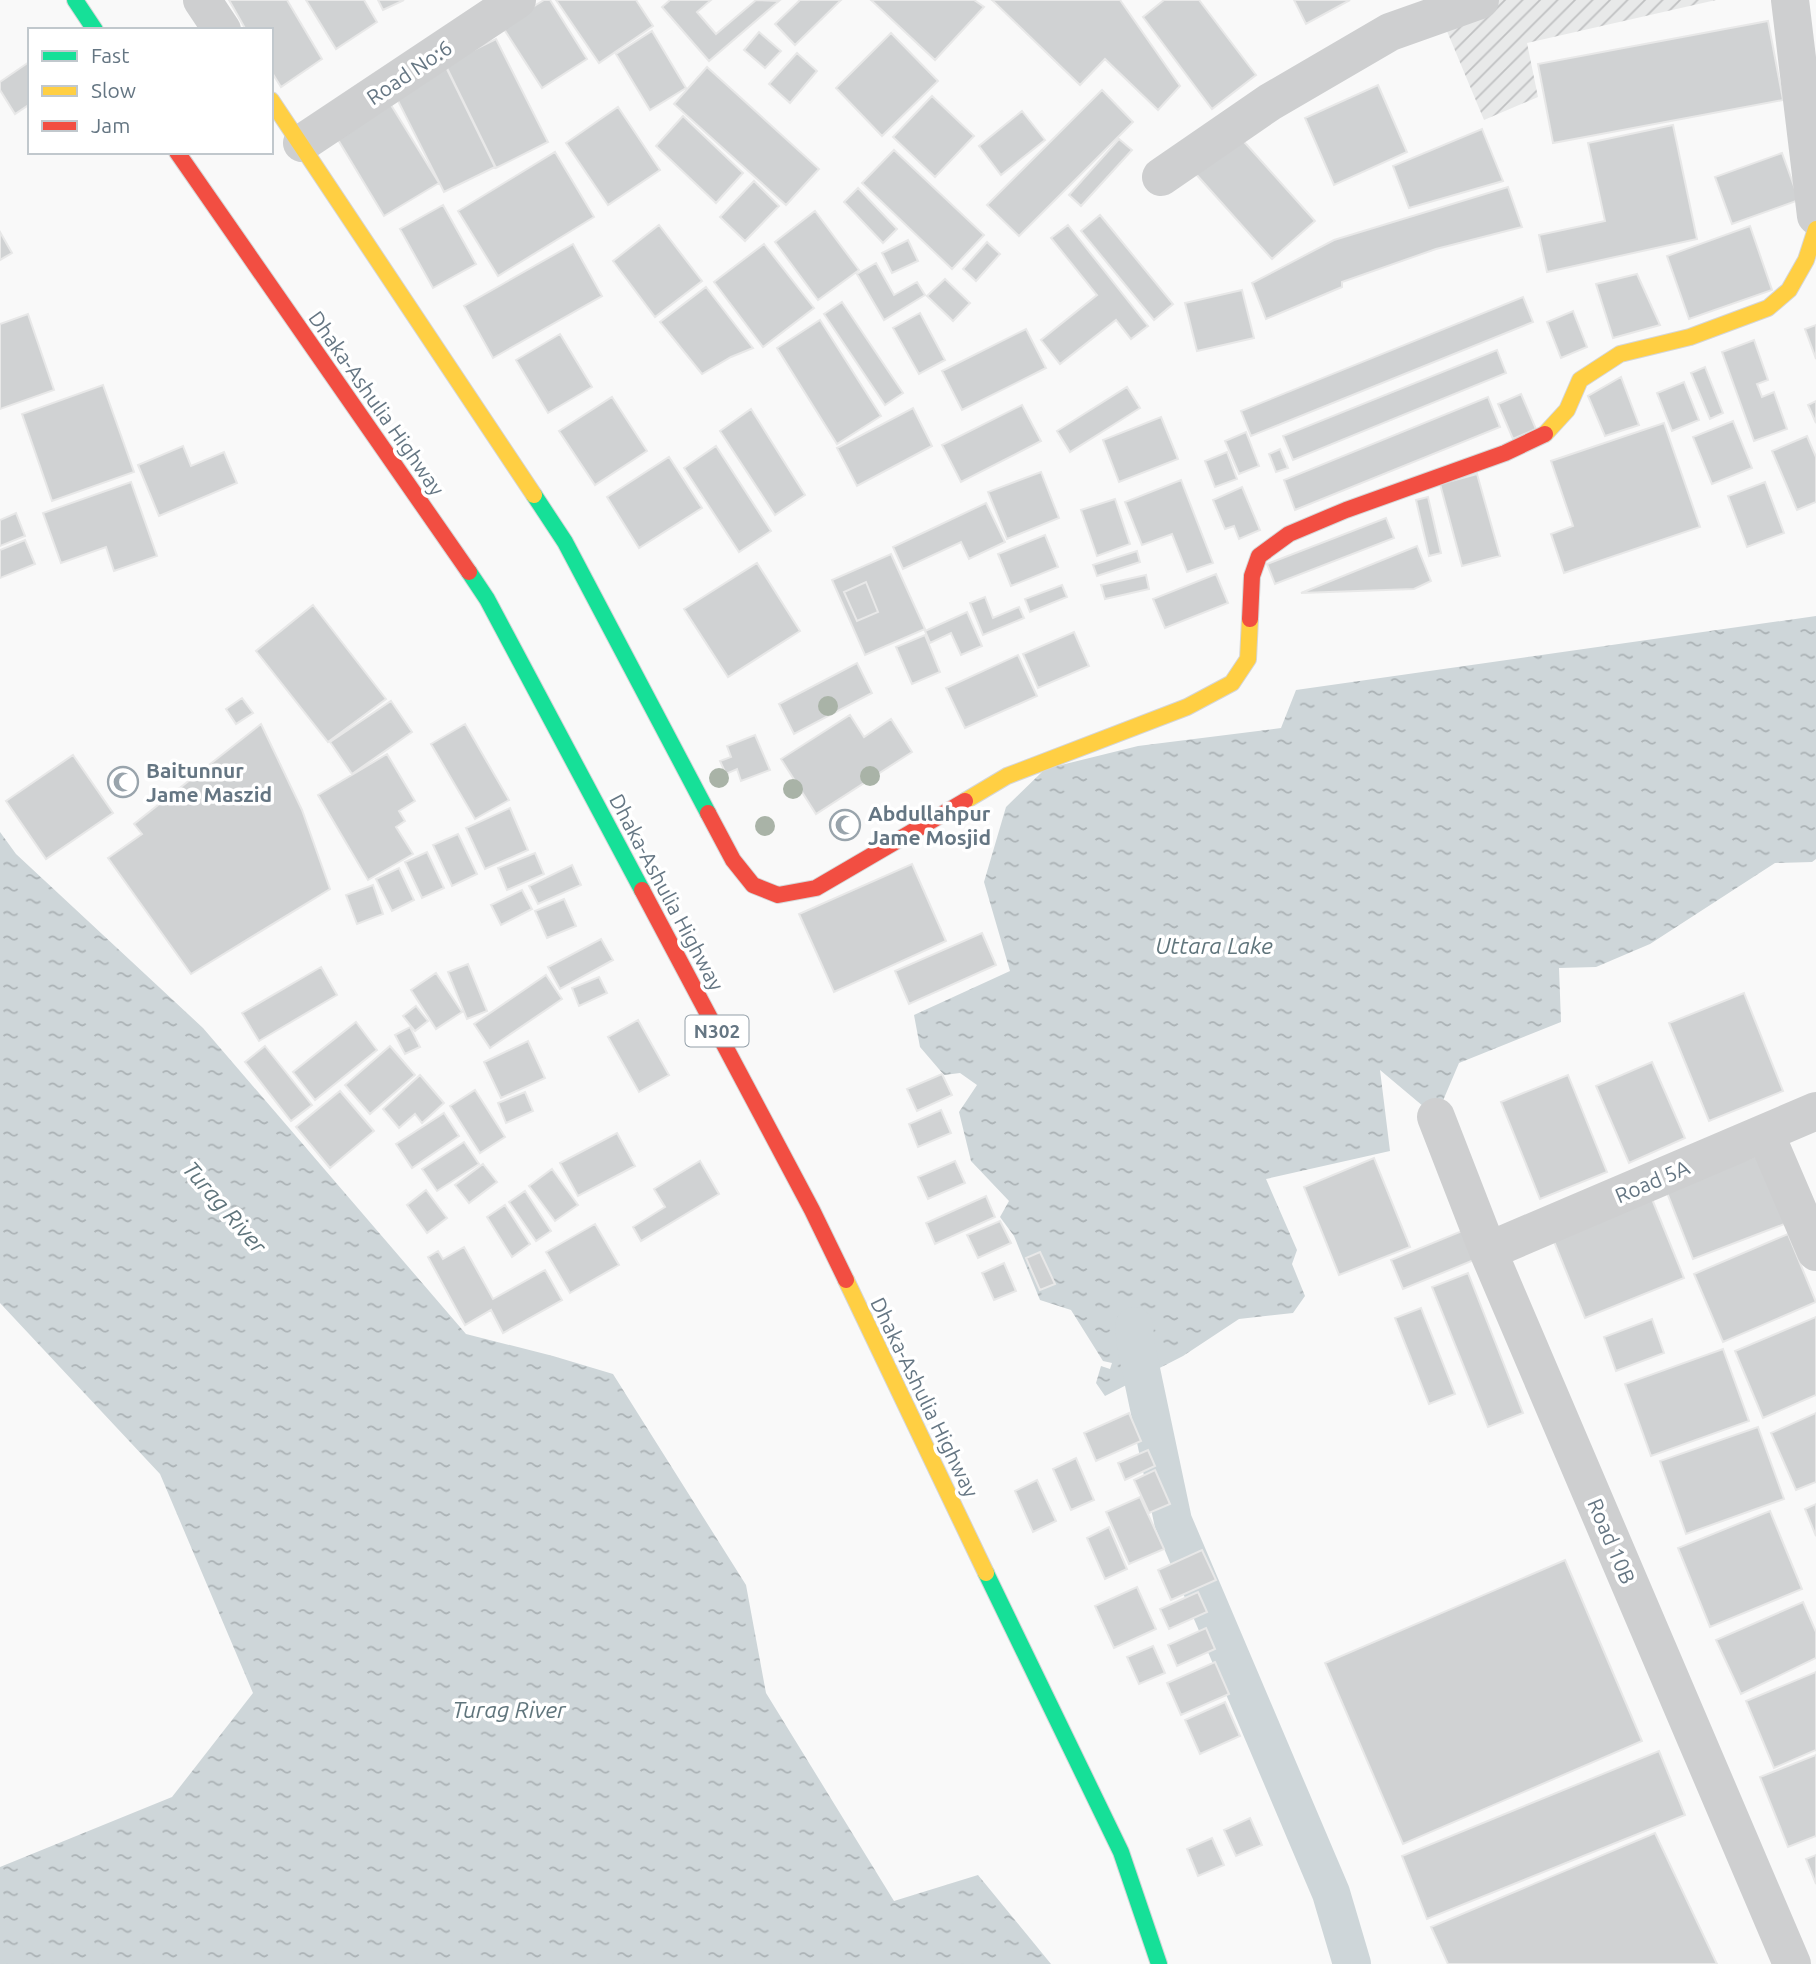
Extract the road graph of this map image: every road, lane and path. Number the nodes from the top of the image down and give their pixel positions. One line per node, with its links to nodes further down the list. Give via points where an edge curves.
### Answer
1 (75, 0): 6 (main road)
2 (202, 0): 7 (street)
3 (517, 0): 9 (street, Road No:6)
4 (1480, 0): 11 (street, via 1390,32 1270,103)
5 (1790, 0): 12 (street)
6 (94, 28)
7 (221, 28)
8 (273, 103): 9 (main road)
9 (302, 144): 13 (main road, via 565,542 733,860 753,885 778,895 816,888 1007,776 1187,707 1232,682 1248,660 1252,576 1259,556 1300,529 1546,434 1567,410 1580,380 1620,354 1690,337 1768,308 1790,289)
10 (178, 154): 19 (main road, Dhaka-Ashulia Highway / N302, via 487,599 818,1222 1121,1852)
11 (1161, 177)
12 (1816, 216)
13 (1816, 229)
14 (1816, 1111): 16 (street, Road 5A)
15 (1436, 1117): 17 (street, Road 10B)
16 (1765, 1133): 17 (street, Road 5A); 18 (street)
17 (1488, 1251): 20 (street, Road 10B)
18 (1816, 1252)
19 (1159, 1964)
20 (1792, 1964)

